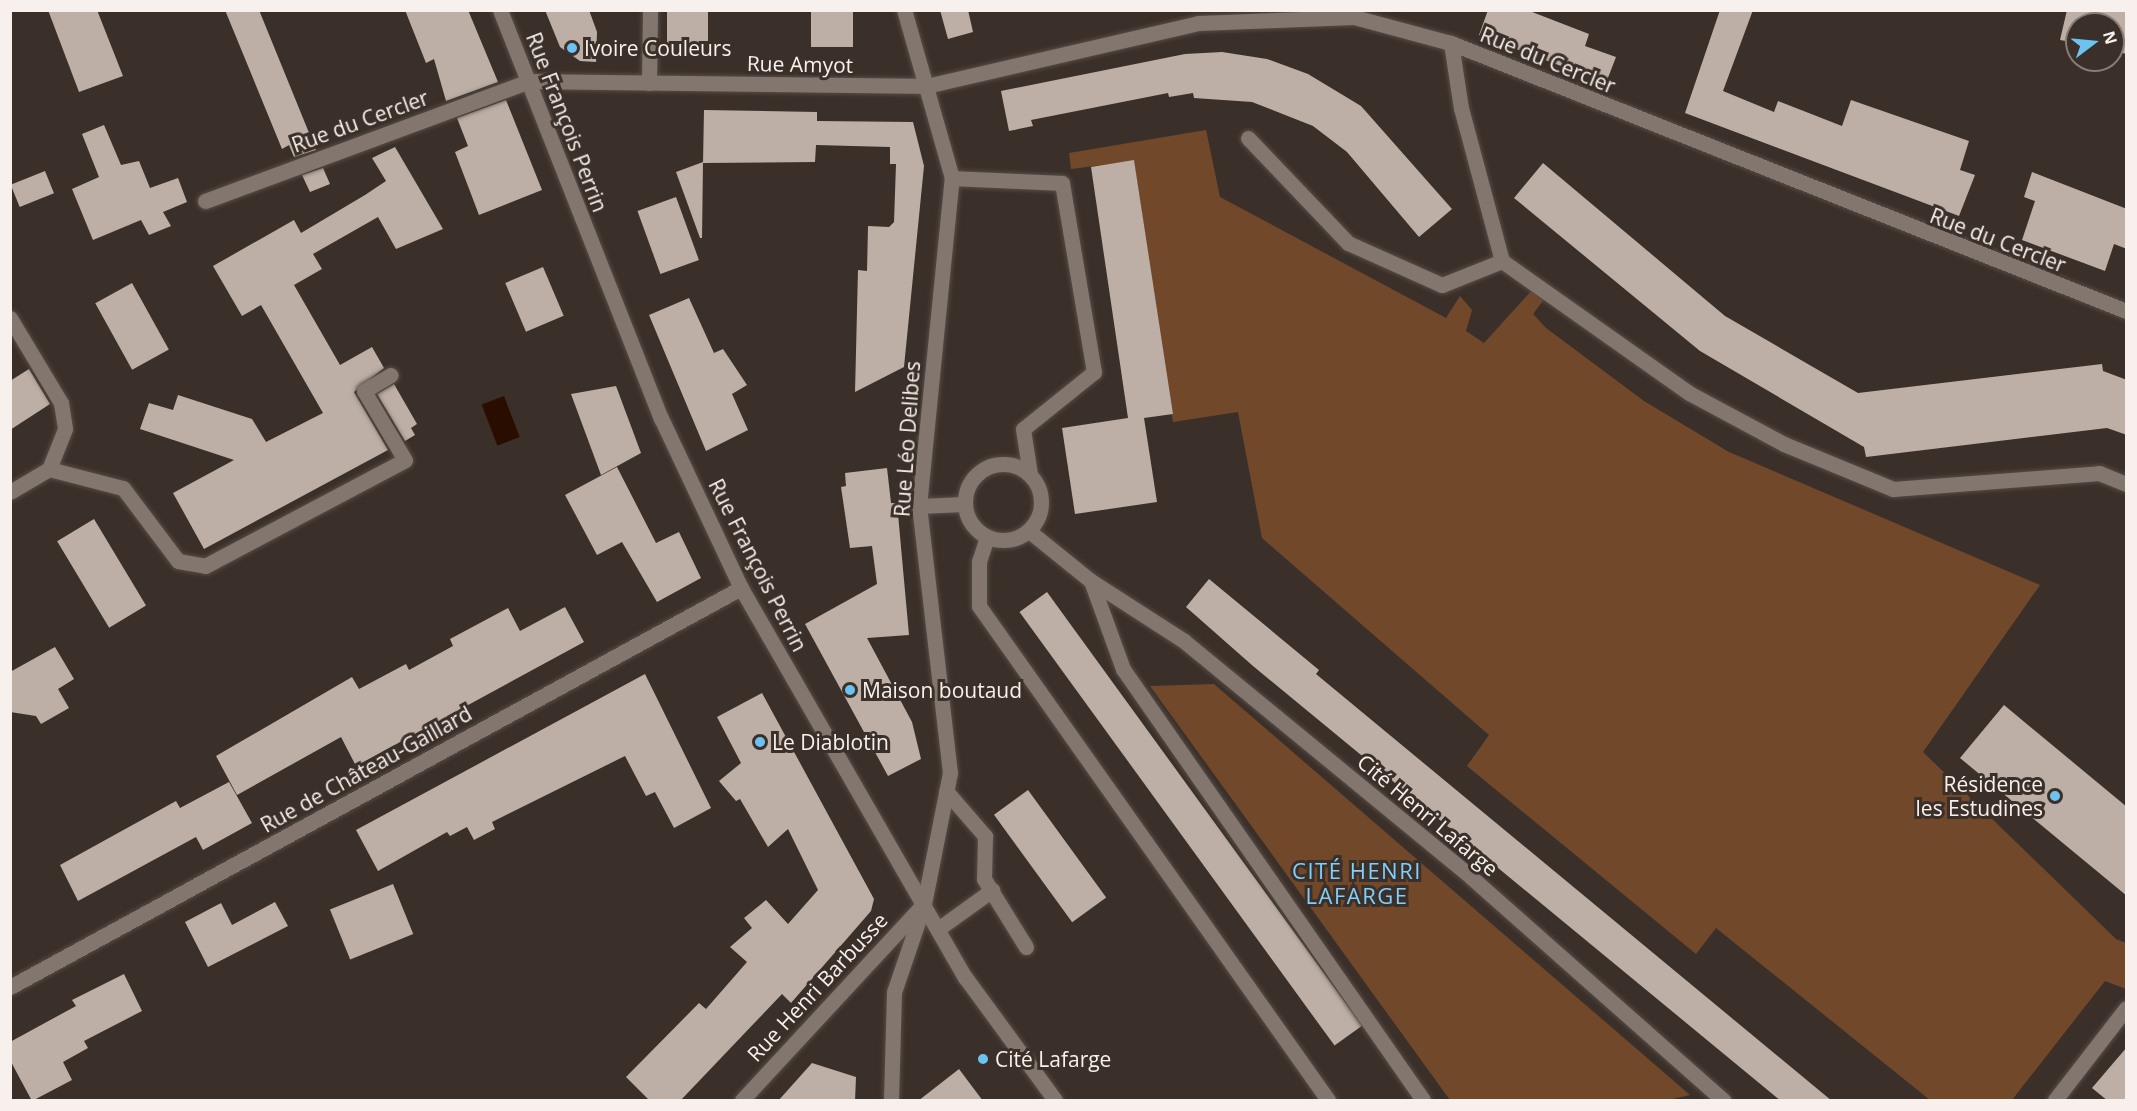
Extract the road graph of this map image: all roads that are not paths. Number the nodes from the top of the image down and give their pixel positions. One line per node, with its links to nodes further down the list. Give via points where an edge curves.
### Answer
1 (500, 10): 5 (street, Rue François Perrin)
2 (650, 10): 6 (street)
3 (904, 10): 7 (street, Rue Léo Delibes)
4 (1451, 43): 7 (street, Rue du Cercler, via 1354,17 1198,23); 11 (street, via 1461,108); 12 (street, Rue du Cercler)
5 (529, 81): 6 (street, Rue Amyot); 10 (street, Rue du Cercler); 24 (street, Rue François Perrin, via 661,418)
6 (649, 83): 7 (street, Rue Amyot)
7 (926, 86): 9 (street, Rue Léo Delibes)
8 (1248, 138): 11 (street, via 1348,243 1442,285)
9 (952, 178): 16 (street, via 1062,183 1094,372 1023,429); 20 (street, Rue Léo Delibes)
10 (205, 201)
11 (1502, 261): 17 (street, via 1689,393 1784,444 1893,489 2099,473)
12 (2127, 311)
13 (10, 318): 15 (street, via 61,403 65,429)
14 (391, 375): 15 (street, via 364,391 405,460 205,566 178,561 123,488)
15 (49, 469): 18 (street)
16 (1030, 474): 19 (street, via 1013,465 994,465 972,479); 21 (street, via 1041,503)
17 (2127, 484)
18 (10, 492)
19 (964, 504): 20 (street); 22 (street, via 973,527)
20 (919, 506): 25 (street, Rue Léo Delibes, via 950,773)
21 (1029, 531): 22 (street, via 1006,541); 23 (street, Cité Henri Lafarge)
22 (987, 537): 35 (street, via 979,561 979,606)
23 (1091, 581): 36 (street, via 1123,669); 37 (street, Cité Henri Lafarge, via 1184,641 1471,877)
24 (741, 588): 27 (street, Rue François Perrin); 30 (street, Rue de Château-Gaillard)
25 (946, 791): 26 (street, via 985,836 984,879); 27 (street, Rue Léo Delibes)
26 (992, 890): 28 (street); 29 (street)
27 (924, 904): 28 (street, Rue François Perrin); 32 (street, Rue Henri Barbusse); 33 (street, Rue Léo Delibes, via 894,992)
28 (938, 929): 34 (street, Rue François Perrin, via 965,977)
29 (1026, 946)
30 (10, 987)
31 (2126, 1008): 38 (street)
32 (742, 1101)
33 (891, 1101)
34 (1055, 1101)
35 (1328, 1101)
36 (1423, 1101)
37 (1724, 1101)
38 (2055, 1101)

